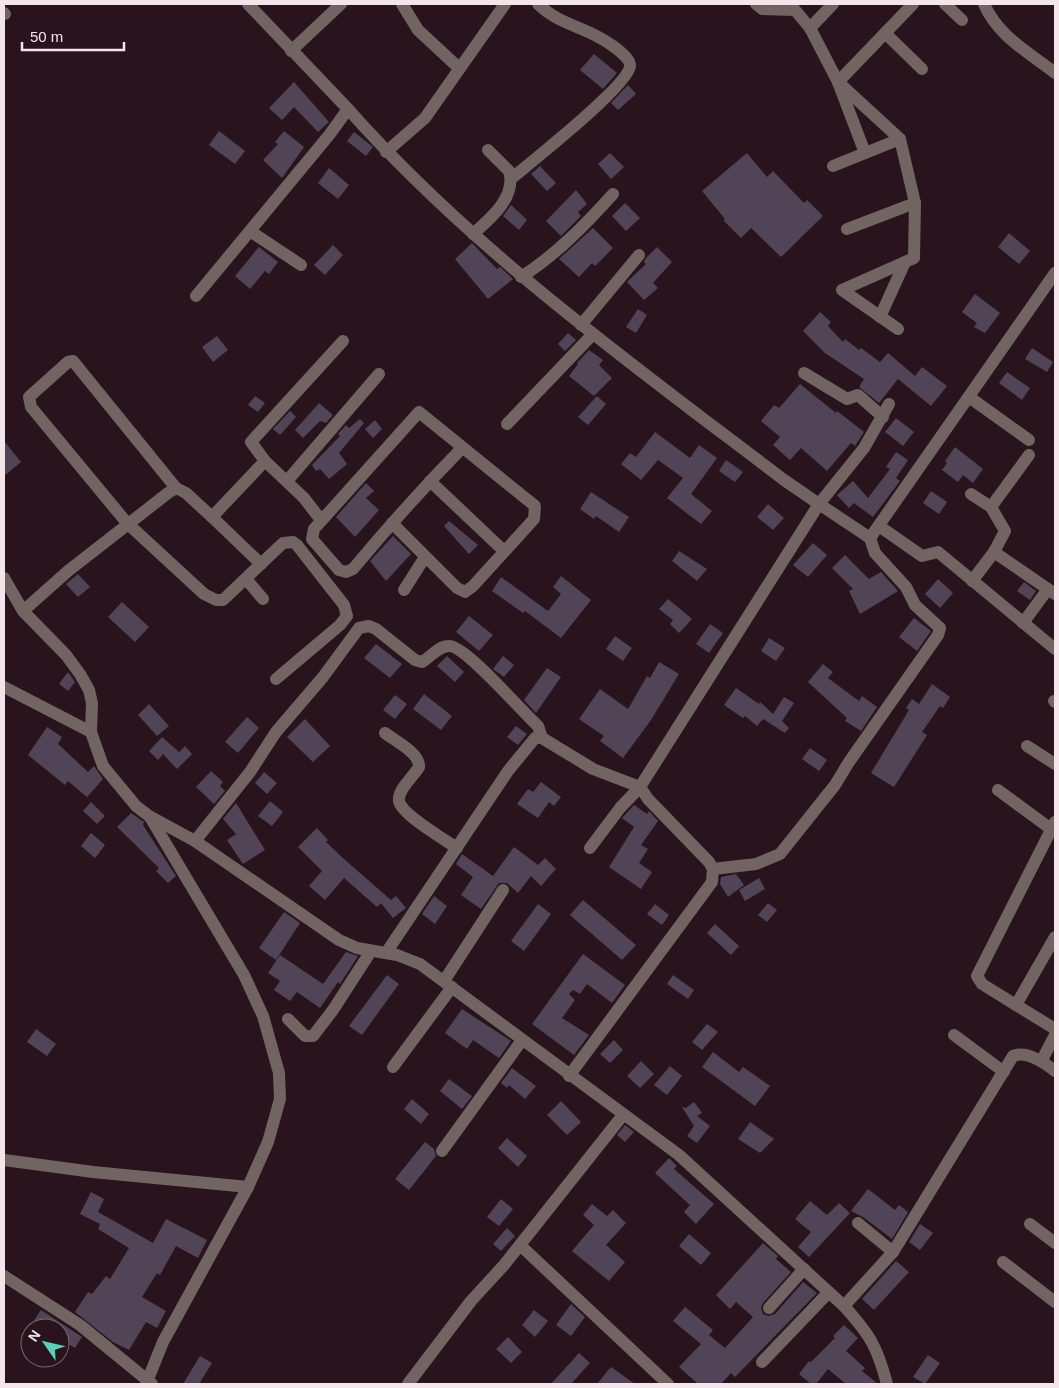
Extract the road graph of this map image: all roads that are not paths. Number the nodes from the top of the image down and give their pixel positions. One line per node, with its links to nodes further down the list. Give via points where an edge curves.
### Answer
1 (248, 4): 14 (street)
2 (341, 4): 14 (street)
3 (402, 4): 15 (street, via 418,30)
4 (505, 4): 15 (street)
5 (538, 4): 25 (street, via 557,20 590,31 612,46 626,58 630,68 596,106)
6 (756, 4): 12 (street, via 762,10 794,10)
7 (833, 4): 12 (street)
8 (913, 4): 13 (street)
9 (945, 4): 11 (street)
10 (984, 4): 17 (street, via 1006,37)
11 (962, 20)
12 (810, 28): 18 (street)
13 (886, 32): 16 (street); 18 (street)
14 (291, 51): 19 (street)
15 (459, 68): 22 (street, via 425,118)
16 (922, 69)
17 (1055, 73)
18 (838, 82): 20 (street); 23 (street)
19 (348, 109): 22 (street); 29 (street)
20 (900, 140): 23 (street); 27 (street)
21 (488, 150): 25 (street, via 500,160)
22 (386, 152): 30 (street)
23 (865, 153): 24 (street)
24 (833, 166)
25 (512, 178): 30 (street, via 511,188 493,216)
26 (613, 194): 35 (street, via 559,248)
27 (915, 203): 28 (street); 32 (street, via 914,258)
28 (847, 229)
29 (250, 231): 33 (street); 36 (street)
30 (473, 234): 35 (street)
31 (639, 254): 38 (street)
32 (905, 262): 37 (street); 37 (street, via 842,290)
33 (301, 265)
34 (1055, 273): 44 (street)
35 (521, 277): 38 (street)
36 (196, 296)
37 (880, 317): 39 (street)
38 (581, 325): 40 (street)
39 (898, 329)
40 (593, 334): 47 (street); 56 (street)
41 (343, 341): 51 (street, via 251,440)
42 (804, 373): 46 (street, via 847,399 858,395)
43 (379, 374): 52 (street)
44 (969, 397): 48 (street); 62 (street)
45 (889, 404): 46 (street)
46 (883, 417): 56 (street, via 850,467)
47 (506, 424)
48 (1029, 440)
49 (462, 448): 53 (street); 59 (street, via 419,412); 64 (street, via 535,506 534,519)
50 (1029, 456): 57 (street)
51 (265, 462): 52 (street); 58 (street)
52 (287, 481): 59 (street)
53 (430, 481): 61 (street); 64 (street)
54 (176, 488): 58 (street); 60 (street); 60 (street, via 74,362 68,362 29,397 29,403)
55 (971, 494): 57 (street)
56 (819, 504): 63 (street); 84 (street)
57 (991, 506): 65 (street, via 1005,531)
58 (212, 517): 67 (street)
59 (321, 520): 61 (street, via 312,538 340,570 346,572 353,569)
60 (127, 523): 69 (street, via 204,594 216,600 223,600); 74 (street)
61 (392, 524): 66 (street)
62 (879, 526): 63 (street); 70 (street, via 922,556 938,552)
63 (870, 538): 91 (street, via 875,552 906,587 915,604 940,628 938,635 835,785 780,854 756,864)
64 (504, 550): 66 (street, via 466,592 457,588)
65 (994, 552): 70 (street); 72 (street)
66 (425, 557): 71 (street)
67 (261, 564): 69 (street); 77 (street, via 283,543 293,542 347,612 340,625)
68 (4, 578): 74 (street)
69 (246, 579): 73 (street)
70 (972, 581): 75 (street)
71 (404, 590)
72 (1052, 591): 75 (street)
73 (263, 599)
74 (23, 611): 79 (street, via 66,656 89,690)
75 (1023, 624): 76 (street)
76 (1055, 649)
77 (276, 679)
78 (4, 687): 79 (street)
79 (91, 732): 86 (street, via 103,766 136,806)
80 (385, 733): 89 (street, via 420,762 400,794 401,806)
81 (542, 738): 84 (street, via 592,768); 88 (street, via 538,726 456,646 439,648 422,662 376,629 369,626 359,628); 89 (street, via 532,740)
82 (1028, 746): 83 (street)
83 (1055, 764)
84 (640, 787): 90 (street); 91 (street, via 648,800 709,862)
85 (998, 790): 87 (street)
86 (149, 816): 88 (street); 111 (street, via 244,975 263,1016 279,1072 280,1099 275,1120)
87 (1053, 826): 97 (street, via 978,972 982,984)
88 (195, 840): 94 (street, via 338,940)
89 (456, 848): 95 (street)
90 (590, 848)
91 (712, 869): 107 (street, via 712,882)
92 (503, 890): 96 (street)
93 (1055, 937): 97 (street)
94 (371, 951): 95 (street); 98 (street, via 313,1036 305,1036)
95 (386, 953): 96 (street, via 420,964)
96 (448, 984): 102 (street); 104 (street)
97 (1016, 1005): 99 (street)
98 (288, 1019)
99 (1055, 1029)
100 (954, 1035): 106 (street)
101 (1055, 1035): 103 (street)
102 (522, 1040): 107 (street); 109 (street)
103 (1042, 1060): 105 (street); 106 (street, via 1016,1055)
104 (393, 1066)
105 (1055, 1071)
106 (1004, 1072): 116 (street)
107 (570, 1076): 108 (street)
108 (624, 1115): 115 (street); 118 (street, via 678,1155)
109 (442, 1151)
110 (4, 1160): 111 (street)
111 (248, 1187): 125 (street, via 163,1342)
112 (858, 1222): 116 (street)
113 (1030, 1224): 114 (street)
114 (1055, 1243)
115 (520, 1245): 126 (street, via 471,1301); 127 (street)
116 (893, 1252): 122 (street)
117 (1003, 1262): 121 (street)
118 (804, 1269): 120 (street); 123 (street)
119 (4, 1276): 125 (street, via 80,1325)
120 (829, 1292): 122 (street); 124 (street)
121 (1054, 1299)
122 (844, 1306): 128 (street, via 867,1332 879,1355)
123 (769, 1308)
124 (762, 1362)
125 (149, 1383)
126 (408, 1384)
127 (668, 1384)
128 (887, 1384)

